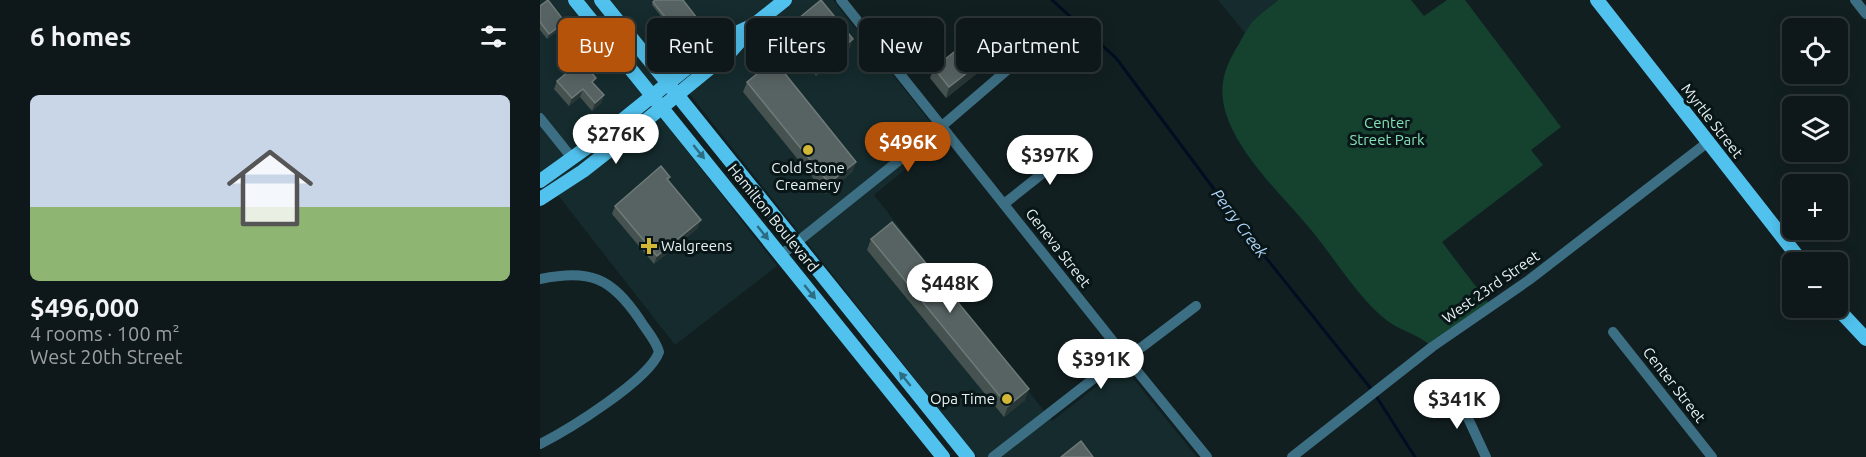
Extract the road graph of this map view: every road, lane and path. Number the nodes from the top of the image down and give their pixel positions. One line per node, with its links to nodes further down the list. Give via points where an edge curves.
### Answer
1 (575, 0): 13 (main road, Hamilton Boulevard)
2 (601, 0): 12 (main road, Hamilton Boulevard)
3 (785, 0): 8 (main road)
4 (842, 0): 18 (street, Geneva Street)
5 (1597, 0): 19 (main road, Myrtle Street)
6 (1855, 0): 7 (street)
7 (1866, 14)
8 (762, 18)
9 (746, 28): 12 (main road, via 723,39)
10 (746, 34): 14 (main road)
11 (1005, 72): 18 (street)
12 (668, 82): 13 (main road); 14 (main road, Hamilton Boulevard)
13 (653, 95): 15 (main road, Hamilton Boulevard); 17 (main road)
14 (678, 95): 15 (main road); 27 (main road, Hamilton Boulevard)
15 (663, 107): 22 (main road); 29 (main road, Hamilton Boulevard, one-way to 29)
16 (540, 118): 21 (street)
17 (620, 122): 21 (main road); 22 (main road, via 585,157)
18 (942, 126): 26 (street, Geneva Street); 27 (street)
19 (1708, 142): 28 (main road, Myrtle Street); 42 (street, West 23rd Street, via 1529,280 1426,351)
20 (1077, 147): 26 (street)
21 (572, 158): 23 (main road); 24 (main road, via 570,166)
22 (583, 171): 25 (main road)
23 (540, 181)
24 (540, 192)
25 (540, 199)
26 (1005, 204): 35 (street, Geneva Street)
27 (797, 243): 29 (street); 39 (main road, Hamilton Boulevard, one-way to 27)
28 (1794, 252)
29 (781, 255): 38 (main road, Hamilton Boulevard, one-way to 38)
30 (540, 279): 37 (street, via 563,274 593,278 617,290 659,352 618,394)
31 (1196, 306): 35 (street, via 1142,347)
32 (1846, 318): 34 (main road)
33 (1613, 332): 44 (street, Center Street)
34 (1866, 339)
35 (1124, 355): 40 (street); 41 (street, Geneva Street)
36 (1449, 392): 43 (street, via 1467,416)
37 (540, 444)
38 (943, 457)
39 (968, 457)
40 (993, 457)
41 (1208, 457)
42 (1292, 457)
43 (1486, 457)
44 (1712, 457)

